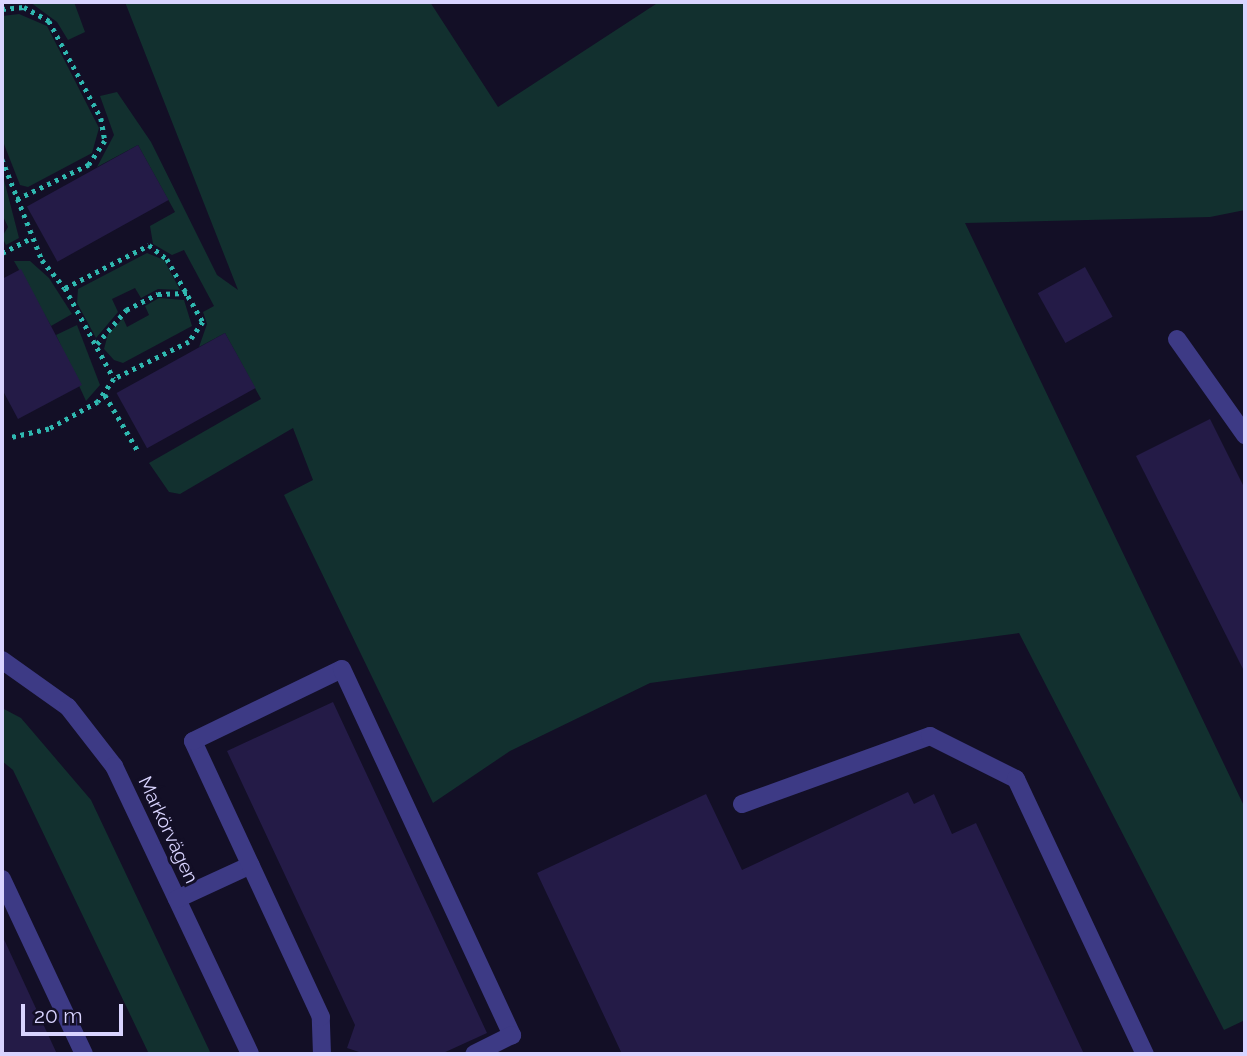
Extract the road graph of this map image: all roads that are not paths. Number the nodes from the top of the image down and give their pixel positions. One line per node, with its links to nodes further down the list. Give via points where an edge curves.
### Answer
1 (1177, 339): 2 (street)
2 (1245, 435)
3 (2, 660): 7 (street, Markörvägen, via 50,690 100,745)
4 (741, 804): 12 (street, via 930,736 1016,779)
5 (251, 865): 7 (street); 10 (street, via 321,1017); 11 (street, via 193,741 342,669 512,1035)
6 (2, 879): 8 (street)
7 (177, 899): 9 (street, Markörvägen)
8 (84, 1054)
9 (250, 1054)
10 (322, 1054)
11 (474, 1054)
12 (1145, 1054)

